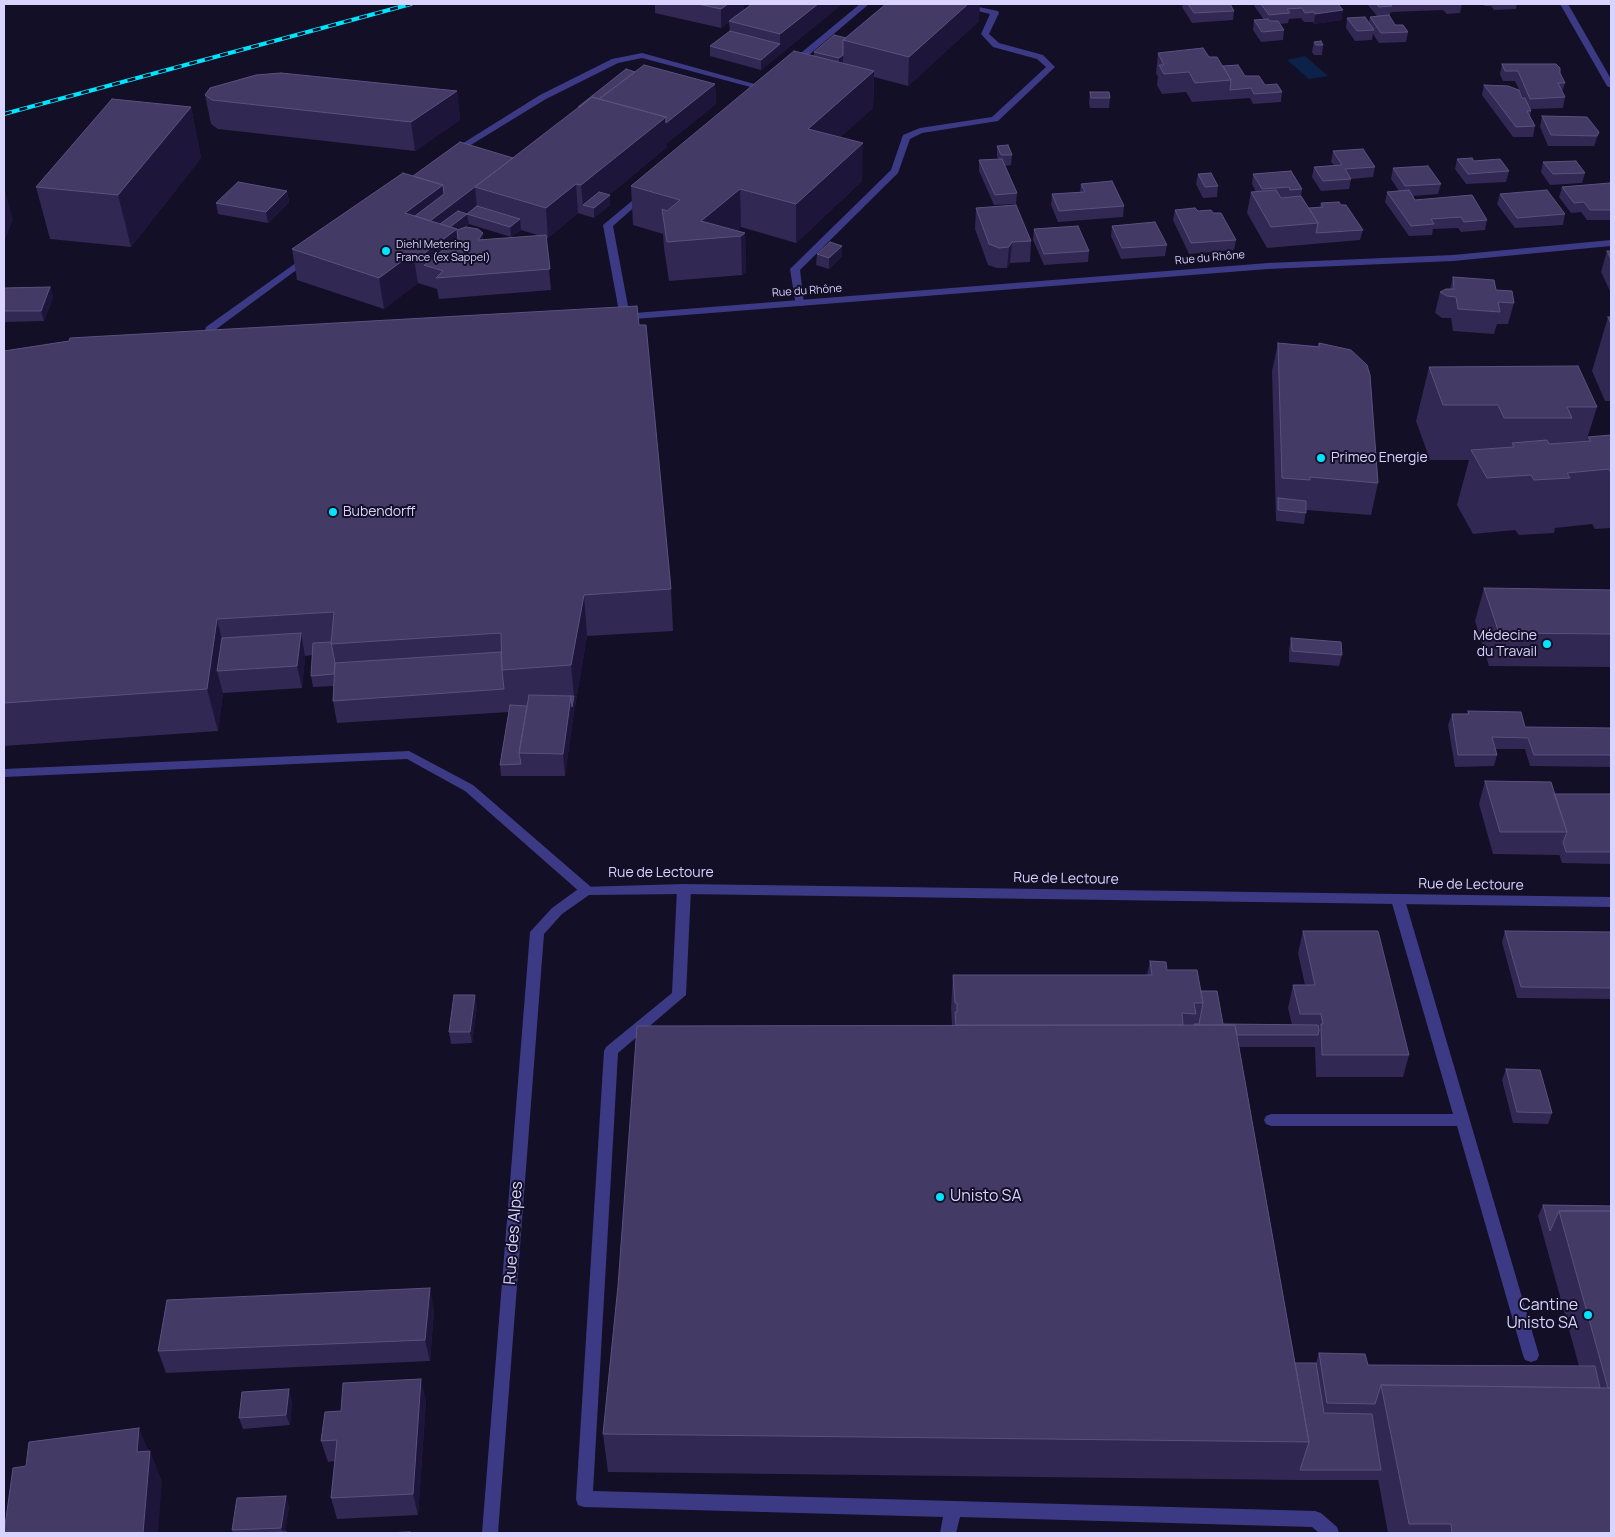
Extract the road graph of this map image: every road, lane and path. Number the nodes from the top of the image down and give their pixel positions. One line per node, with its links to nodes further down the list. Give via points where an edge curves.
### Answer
1 (865, 4): 4 (street)
2 (954, 4): 11 (street, via 995,13 986,34 996,45 1040,56 1051,67 995,119 920,131 906,137 895,171 795,268)
3 (1564, 4): 5 (street)
4 (786, 70)
5 (1611, 86)
6 (750, 101): 7 (street, via 768,85 642,55 615,61 543,97)
7 (448, 155)
8 (653, 186): 11 (street, Rue du Rhône, via 608,225 620,318)
9 (1611, 243): 11 (street, Rue du Rhône, via 1453,258 1268,266)
10 (313, 254): 12 (street, via 210,329)
11 (799, 304)
12 (206, 348)
13 (4, 773): 15 (street, via 410,755 469,788)
14 (684, 889): 15 (street, Rue de Lectoure); 16 (street, Rue de Lectoure); 21 (street, via 679,995 611,1051 584,1499)
15 (586, 890): 22 (street, Rue des Alpes, via 557,911 537,932)
16 (1398, 900): 17 (street, Rue de Lectoure); 19 (street)
17 (1611, 902)
18 (1271, 1120): 19 (street)
19 (1463, 1120): 20 (street)
20 (1532, 1355)
21 (953, 1509): 23 (street); 24 (street, via 1315,1519)
22 (490, 1533)
23 (948, 1533)
24 (1331, 1533)

